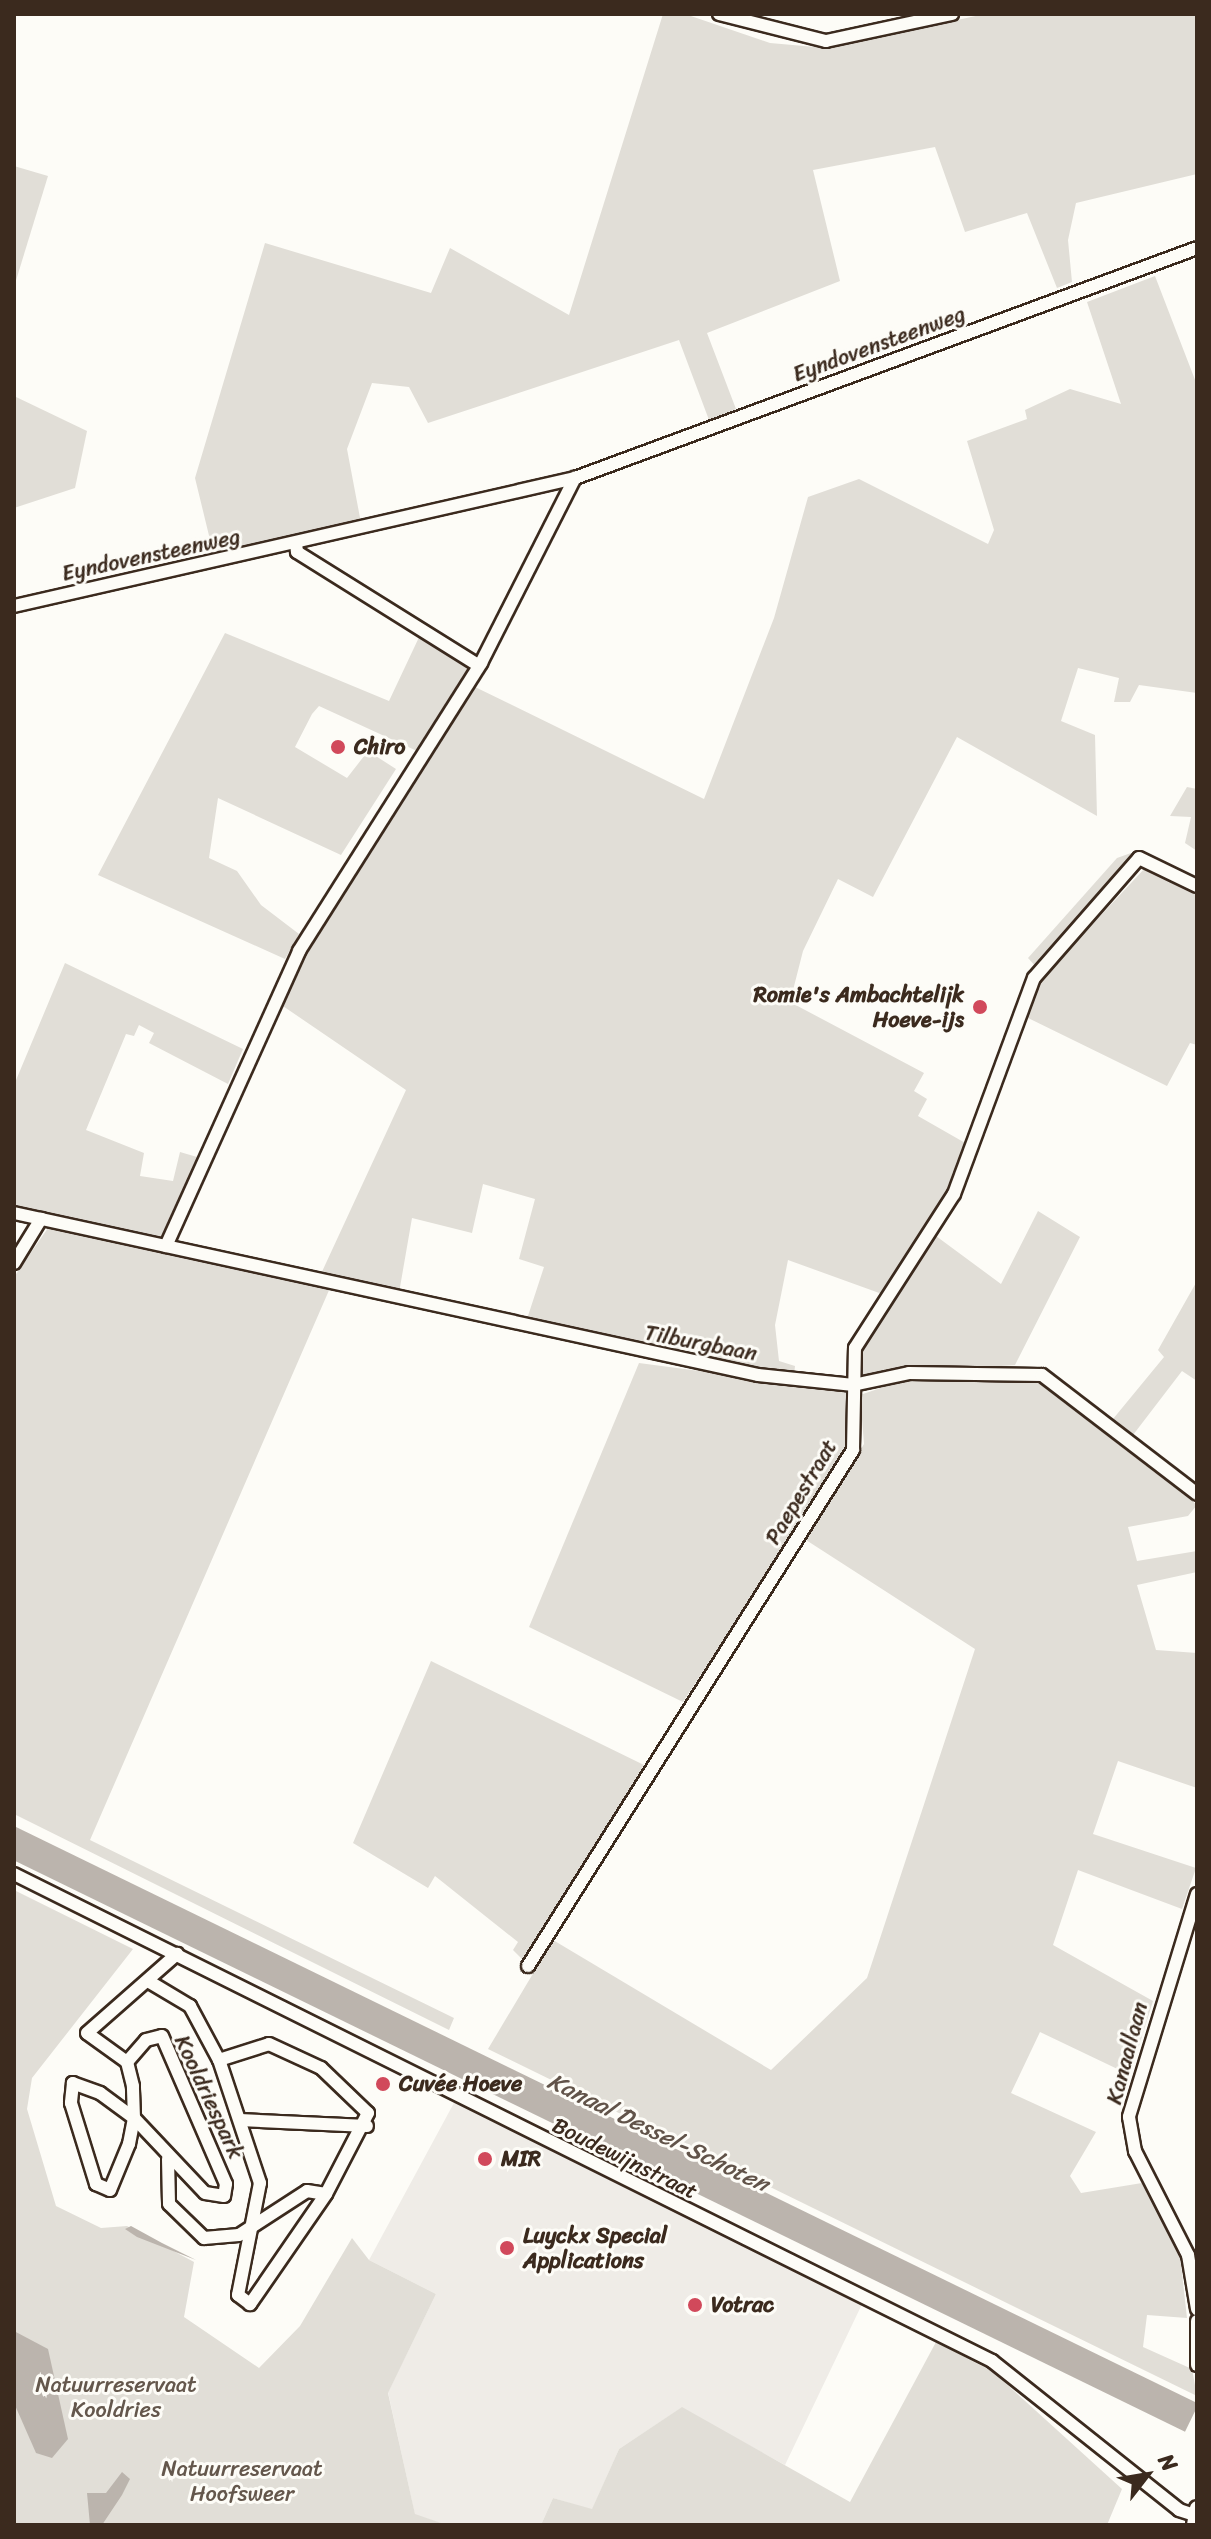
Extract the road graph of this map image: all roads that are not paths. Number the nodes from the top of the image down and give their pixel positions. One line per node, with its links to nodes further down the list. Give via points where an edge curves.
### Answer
1 (719, 14): 2 (street, via 826,41)
2 (952, 14)
3 (1197, 248): 4 (street, Eyndovensteenweg)
4 (575, 478): 5 (street, Eyndovensteenweg); 7 (street)
5 (296, 543): 6 (street, Eyndovensteenweg); 7 (street, via 297,552)
6 (14, 606)
7 (478, 665): 11 (street, via 299,951)
8 (1197, 886): 13 (street, Paepestraat, via 1139,858 1022,997 954,1194 860,1338)
9 (14, 1213): 10 (street, Tilburgbaan)
10 (41, 1219): 11 (street, Tilburgbaan); 12 (street)
11 (166, 1246): 13 (street, Tilburgbaan, via 676,1360)
12 (14, 1263)
13 (853, 1385): 14 (street, Tilburgbaan, via 909,1373 1042,1375); 18 (street, Paepestraat, via 853,1450)
14 (1197, 1494)
15 (14, 1874): 17 (street, Boudewijnstraat)
16 (1197, 1894): 28 (street, Kanaallaan, via 1129,2117 1135,2151 1188,2255)
17 (177, 1954): 19 (street); 31 (street, Boudewijnstraat, via 992,2361)
18 (528, 1966)
19 (148, 1981): 20 (street, Kooldriespark, via 190,2006); 21 (street, via 87,2033)
20 (219, 2060): 23 (street, Kooldriespark); 24 (street, Kooldriespark, via 269,2044 321,2068 365,2106)
21 (127, 2062): 22 (street, Kooldriespark); 25 (street, Kooldriespark, via 154,2035 162,2036 226,2184 224,2196 205,2193)
22 (134, 2118): 22 (street, Kooldriespark, via 120,2181 102,2190 68,2091 84,2083); 25 (street, Kooldriespark)
23 (240, 2120): 24 (street, Kooldriespark); 27 (street, Kooldriespark, via 260,2183)
24 (367, 2126): 26 (street, Kooldriespark)
25 (168, 2159): 27 (street, via 169,2204 189,2231 221,2241)
26 (326, 2194): 27 (street, via 296,2195); 27 (street, Kooldriespark, via 258,2299 244,2304 238,2295)
27 (249, 2226)
28 (1197, 2309)
29 (1197, 2321): 30 (street)
30 (1197, 2365)
31 (1196, 2516)

